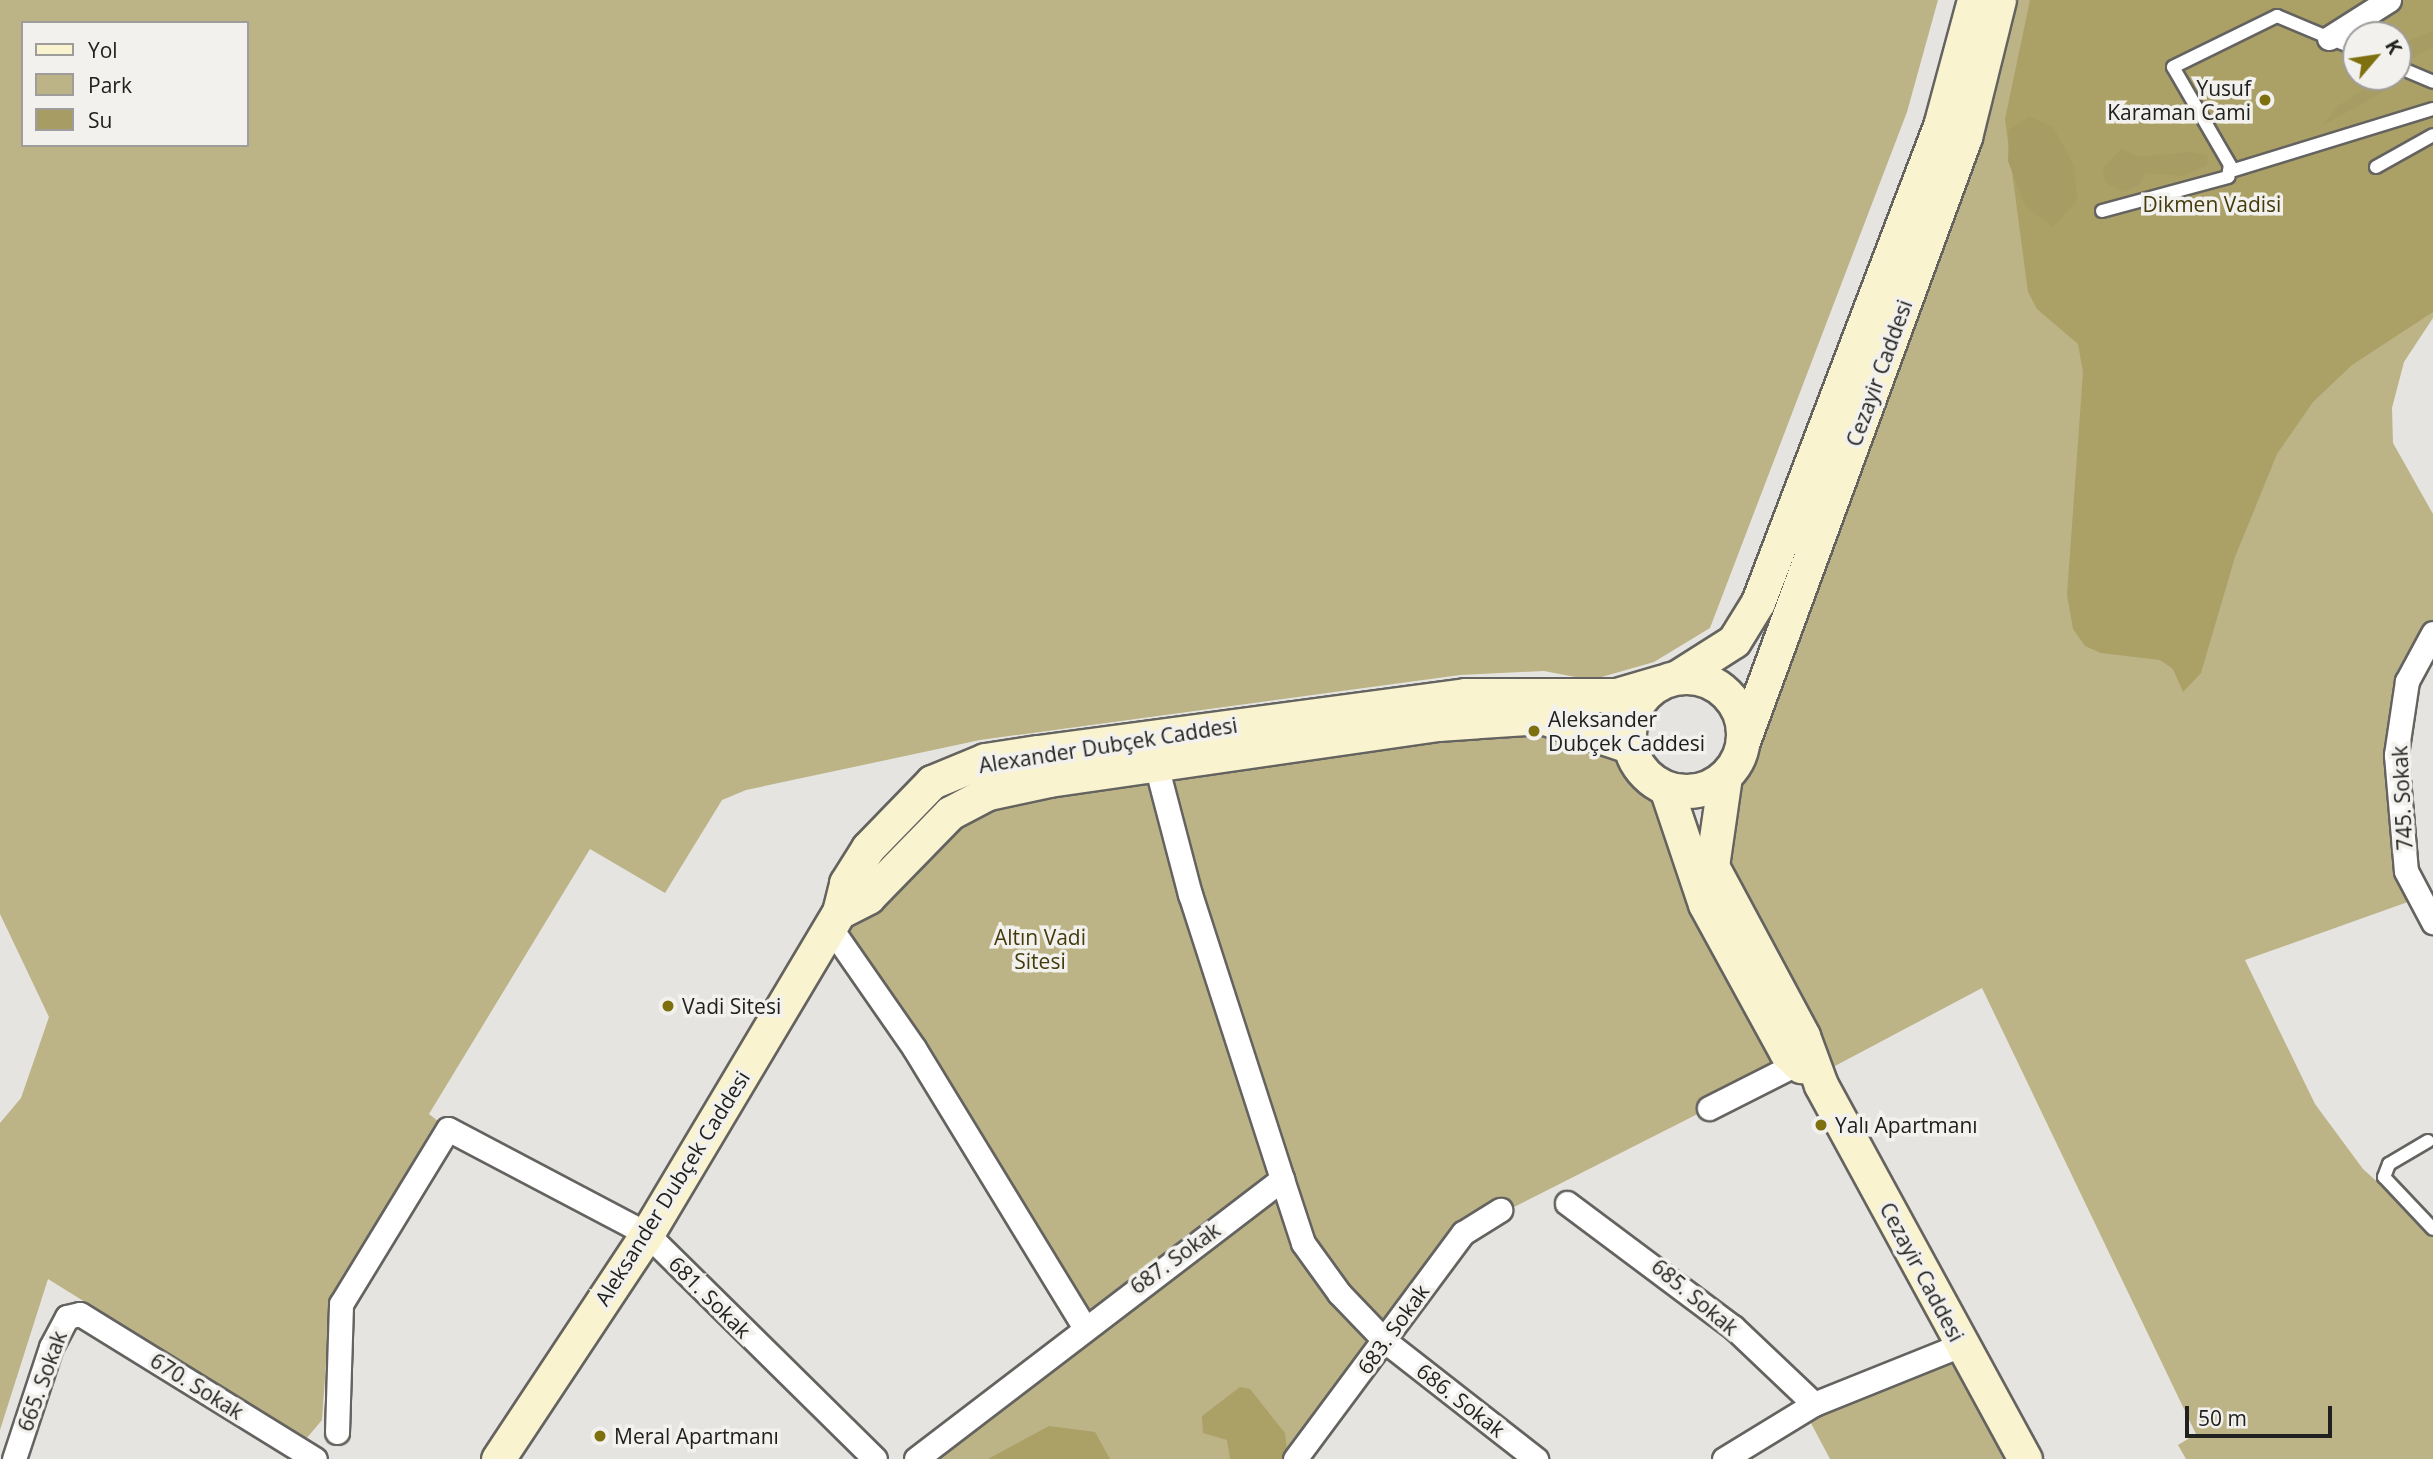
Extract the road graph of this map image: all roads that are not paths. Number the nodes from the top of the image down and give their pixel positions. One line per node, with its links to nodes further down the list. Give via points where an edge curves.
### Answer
1 (1974, 0): 14 (main road, Cezayir Caddesi, via 1940,126 1758,602 1734,640)
2 (1999, 0): 15 (main road, Cezayir Caddesi, via 1965,137)
3 (2389, 0): 4 (street)
4 (2329, 38): 5 (lane); 11 (lane, via 2266,17 2173,67)
5 (2342, 43)
6 (2412, 73): 7 (lane)
7 (2433, 82)
8 (2433, 109): 11 (lane)
9 (2433, 135): 10 (lane)
10 (2376, 167)
11 (2231, 171): 12 (lane, via 2223,180)
12 (2102, 211)
13 (2433, 632): 22 (street, 745. Sokak, via 2407,681 2396,755 2406,871)
14 (1670, 679): 15 (main road, via 1698,677 1729,695 1739,710); 16 (main road, via 1634,708); 21 (main road, Alexander Dubçek Caddesi, via 1616,695 1465,695 985,760 932,782 894,817 846,883)
15 (1743, 741): 18 (main road)
16 (1629, 746): 17 (main road, Alexander Dubçek Caddesi, via 1542,717); 19 (main road, via 1649,779)
17 (1155, 761): 21 (main road, Alexander Dubçek Caddesi, via 988,793 950,813 868,897); 26 (street, via 1190,894)
18 (1725, 776): 19 (main road, via 1705,789); 20 (main road, Cezayir Caddesi, via 1713,866)
19 (1666, 789): 20 (main road, Cezayir Caddesi)
20 (1725, 916): 23 (main road, Cezayir Caddesi)
21 (835, 919): 30 (main road, Aleksander Dubçek Caddesi); 32 (street)
22 (2433, 922)
23 (1802, 1059): 24 (street); 34 (main road, Cezayir Caddesi)
24 (1709, 1108)
25 (2428, 1141): 29 (lane, via 2389,1164 2385,1177)
26 (1282, 1179): 32 (street, 687. Sokak); 33 (street, via 1303,1243)
27 (1567, 1203): 35 (street, 685. Sokak, via 1693,1294)
28 (1500, 1210): 33 (street, 683. Sokak, via 1463,1233)
29 (2433, 1229)
30 (647, 1234): 36 (street, 681. Sokak, via 448,1129 341,1304); 39 (main road, Aleksander Dubçek Caddesi); 40 (street, 681. Sokak)
31 (80, 1314): 37 (street, 665. Sokak, via 66,1317 51,1347); 38 (street, 670. Sokak)
32 (1083, 1325): 41 (street, 687. Sokak)
33 (1385, 1341): 42 (street, 683. Sokak); 43 (street, 686. Sokak)
34 (1961, 1345): 35 (street); 45 (main road, Cezayir Caddesi)
35 (1814, 1404): 44 (street)
36 (337, 1432)
37 (14, 1459)
38 (315, 1459)
39 (498, 1459)
40 (875, 1459)
41 (916, 1459)
42 (1295, 1459)
43 (1536, 1459)
44 (1724, 1459)
45 (2025, 1459)

